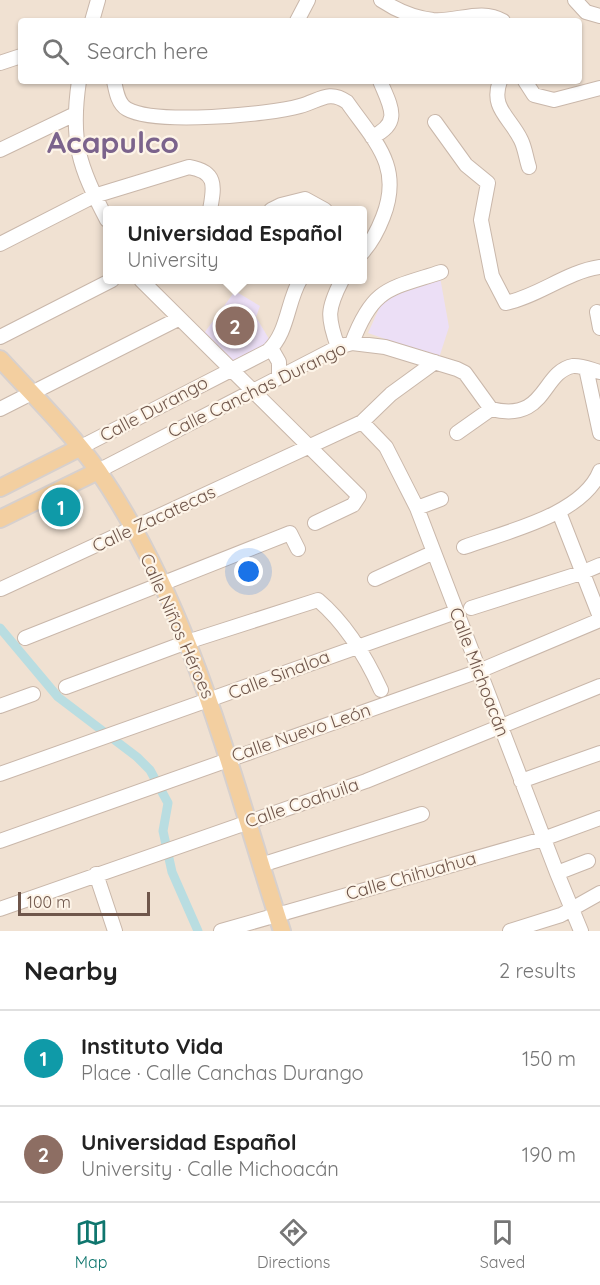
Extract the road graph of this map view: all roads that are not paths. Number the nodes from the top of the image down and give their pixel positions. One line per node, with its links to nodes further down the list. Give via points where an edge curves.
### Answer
1 (98, 0): 6 (street)
2 (308, 0): 7 (street)
3 (381, 0): 8 (street, via 394,9)
4 (575, 0): 5 (street, via 586,12)
5 (600, 16)
6 (93, 18)
7 (301, 18)
8 (427, 18)
9 (454, 18): 10 (street)
10 (494, 18)
11 (18, 57): 12 (street)
12 (0, 63)
13 (79, 84): 19 (street)
14 (115, 84): 21 (street, via 121,104 148,115 229,116 300,106 333,95 347,102)
15 (381, 84): 21 (street, via 392,119 389,127)
16 (499, 84): 23 (street, via 499,109 522,142)
17 (527, 84): 18 (street, via 534,95 554,100)
18 (600, 88)
19 (74, 115): 22 (street); 24 (street, via 76,149)
20 (435, 122): 31 (street, via 466,165 488,183 481,220 492,276 506,303 522,300 579,270)
21 (372, 137): 30 (street, via 388,167 392,187 378,230)
22 (0, 150)
23 (529, 167)
24 (94, 196): 25 (street, via 189,167 208,173 212,180); 28 (street); 29 (street)
25 (210, 206)
26 (278, 206): 27 (street, via 304,199)
27 (318, 206)
28 (103, 211)
29 (0, 244)
30 (367, 247)
31 (600, 267)
32 (441, 272): 41 (street, via 385,290 364,318)
33 (103, 284): 40 (street)
34 (146, 284): 38 (street)
35 (298, 284): 42 (street)
36 (340, 284): 43 (street, via 328,317)
37 (597, 312): 39 (street)
38 (178, 319): 46 (street); 50 (street)
39 (600, 328)
40 (0, 337)
41 (352, 343): 43 (street, Calle Canchas Durango); 45 (street, Calle Canchas Durango, via 385,347)
42 (273, 347): 46 (street, Calle Durango); 48 (street)
43 (338, 347): 48 (street, Calle Canchas Durango)
44 (0, 359): 50 (main road, Calle Niños Héroes)
45 (435, 363): 52 (street, Calle Canchas Durango, via 465,373); 53 (street, via 391,394)
46 (230, 369): 49 (street); 57 (street, Calle Durango)
47 (593, 370): 52 (street, via 575,366 566,369 534,403 511,412); 55 (street)
48 (279, 377): 49 (street, Calle Canchas Durango)
49 (252, 390): 56 (street); 58 (street, Calle Canchas Durango)
50 (32, 393): 51 (street); 57 (main road, Calle Niños Héroes)
51 (0, 409)
52 (491, 409): 54 (street)
53 (362, 422): 56 (street, Calle Zacatecas); 62 (street, Calle Michoacán, via 386,447)
54 (457, 433)
55 (600, 433)
56 (308, 447): 65 (street, via 359,496 352,505); 66 (street, Calle Zacatecas)
57 (79, 448): 58 (main road, Calle Niños Héroes); 60 (main road)
58 (98, 471): 64 (main road, Calle Canchas Durango); 66 (main road, Calle Niños Héroes)
59 (600, 471): 63 (street, via 579,498)
60 (0, 488)
61 (441, 499): 62 (street)
62 (417, 508): 69 (street, Calle Michoacán)
63 (559, 512): 67 (street); 71 (street)
64 (0, 519)
65 (315, 523)
66 (133, 529): 73 (main road, Calle Niños Héroes); 74 (street, Calle Zacatecas)
67 (464, 547)
68 (298, 549): 73 (street, via 290,533)
69 (432, 553): 72 (street); 76 (street, Calle Michoacán)
70 (600, 565): 71 (street)
71 (581, 573): 75 (street); 77 (street)
72 (375, 579)
73 (160, 584): 78 (street); 79 (main road, Calle Niños Héroes)
74 (1, 589)
75 (471, 608)
76 (456, 612): 80 (street, Calle Sinaloa); 81 (street, Calle Michoacán)
77 (600, 619): 81 (street, Calle Nuevo León)
78 (25, 638)
79 (187, 642): 80 (street, via 318,600); 83 (street); 86 (main road, Calle Niños Héroes)
80 (356, 646): 84 (street); 86 (street, Calle Sinaloa)
81 (479, 671): 88 (street, Calle Michoacán); 90 (street, Calle Nuevo León)
82 (600, 686): 88 (street, Calle Coahuila)
83 (66, 687)
84 (381, 690)
85 (33, 694): 87 (street)
86 (210, 701): 90 (main road, Calle Niños Héroes); 91 (street, Calle Sinaloa)
87 (0, 706)
88 (501, 726): 92 (street, Calle Michoacán); 95 (street, Calle Coahuila, via 366,781)
89 (600, 753): 92 (street)
90 (228, 759): 95 (main road, Calle Niños Héroes); 97 (street, Calle Nuevo León)
91 (0, 774)
92 (521, 781): 96 (street, Calle Michoacán)
93 (422, 814): 99 (street)
94 (600, 818): 96 (street, Calle Chihuahua)
95 (248, 822): 99 (main road, Calle Niños Héroes); 101 (street, Calle Coahuila)
96 (543, 838): 100 (street, Calle Michoacán); 105 (street, Calle Chihuahua)
97 (0, 841)
98 (588, 861): 100 (street)
99 (261, 865): 105 (main road, Calle Niños Héroes)
100 (556, 873): 104 (street, Calle Michoacán)
101 (96, 874): 103 (street, Calle Coahuila); 106 (street)
102 (600, 893): 104 (street)
103 (0, 909)
104 (571, 909): 109 (street); 110 (street, Calle Michoacán)
105 (276, 914): 107 (street, Calle Chihuahua); 108 (main road, Calle Niños Héroes)
106 (115, 931)
107 (221, 931)
108 (282, 931)
109 (510, 931)
110 (581, 931)

